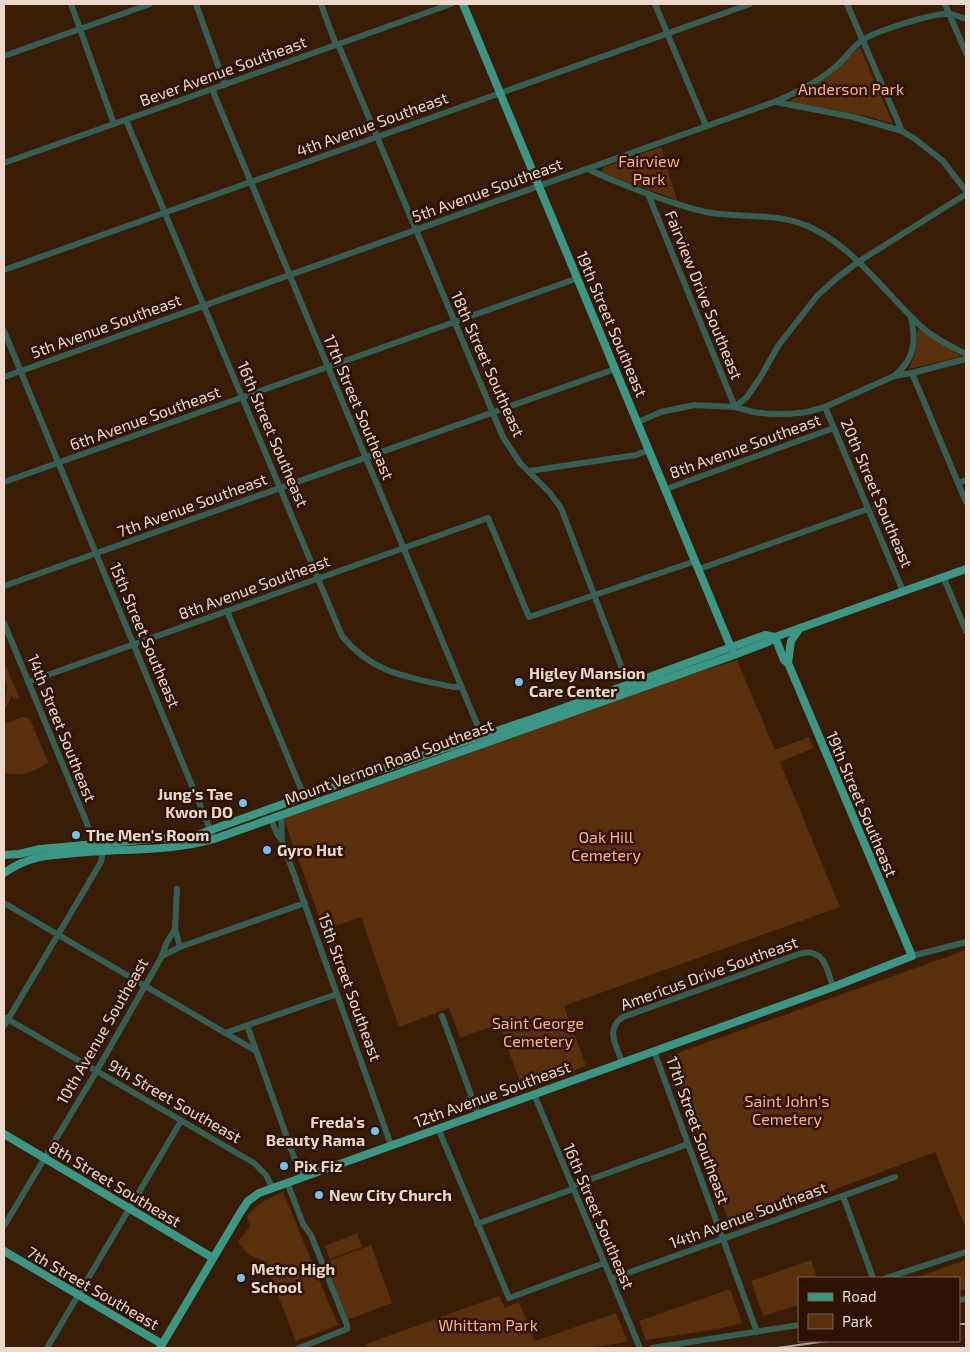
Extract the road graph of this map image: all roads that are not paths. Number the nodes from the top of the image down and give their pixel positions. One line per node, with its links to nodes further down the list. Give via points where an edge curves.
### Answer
1 (71, 4): 13 (street)
2 (150, 4): 13 (street)
3 (196, 4): 19 (street)
4 (321, 4): 16 (street, 18th Street Southeast)
5 (451, 4): 16 (street, Bever Avenue Southeast)
6 (463, 4): 21 (main road, 19th Street Southeast)
7 (655, 4): 14 (street)
8 (750, 4): 14 (street, 4th Avenue Southeast)
9 (847, 4): 15 (street)
10 (945, 4): 11 (street)
11 (949, 14): 12 (street, 5th Avenue Southeast); 15 (street, 5th Avenue Southeast, via 913,20); 17 (street)
12 (966, 19)
13 (80, 29): 18 (street); 24 (street)
14 (667, 34): 21 (street, 4th Avenue Southeast); 25 (street)
15 (862, 40): 22 (street, 5th Avenue Southeast, via 818,80); 26 (street)
16 (337, 45): 19 (street, Bever Avenue Southeast); 27 (street, 18th Street Southeast)
17 (966, 54)
18 (4, 56)
19 (225, 85): 20 (street, Bever Avenue Southeast)
20 (212, 89): 23 (street, Bever Avenue Southeast); 30 (street, 17th Street Southeast)
21 (500, 93): 27 (street, 4th Avenue Southeast); 31 (main road, 19th Street Southeast)
22 (774, 102): 25 (street, 5th Avenue Southeast); 26 (street, via 853,117)
23 (126, 120): 24 (street, Bever Avenue Southeast); 34 (street, 16th Street Southeast)
24 (114, 124): 28 (street, Bever Avenue Southeast)
25 (706, 126): 29 (street, 5th Avenue Southeast)
26 (902, 131): 32 (street, via 942,161)
27 (376, 136): 30 (street, 4th Avenue Southeast); 35 (street, 18th Street Southeast)
28 (4, 163)
29 (588, 169): 31 (street, 5th Avenue Southeast); 33 (street)
30 (250, 182): 34 (street, 4th Avenue Southeast); 38 (street, 17th Street Southeast)
31 (539, 186): 35 (street, 5th Avenue Southeast); 39 (main road, 19th Street Southeast)
32 (966, 192): 36 (street)
33 (648, 194): 36 (street, via 704,212 778,217 797,222 829,239); 53 (street, Fairview Drive Southeast)
34 (165, 212): 37 (street, 4th Avenue Southeast); 40 (street, 16th Street Southeast)
35 (416, 230): 38 (street, 5th Avenue Southeast); 42 (street, 18th Street Southeast)
36 (858, 262): 41 (street); 53 (street, via 817,296 800,316 747,397)
37 (4, 270)
38 (289, 275): 40 (street, 5th Avenue Southeast); 46 (street, 17th Street Southeast)
39 (578, 278): 42 (street, 6th Avenue Southeast); 47 (main road, 19th Street Southeast)
40 (204, 305): 48 (street, 5th Avenue Southeast); 52 (street, 16th Street Southeast)
41 (911, 316): 44 (street, via 940,340); 50 (street, via 914,332 911,357)
42 (454, 322): 46 (street, 6th Avenue Southeast); 55 (street, 18th Street Southeast)
43 (4, 331): 48 (street, 15th Street Southeast)
44 (966, 354)
45 (966, 359): 49 (street)
46 (328, 367): 52 (street, 6th Avenue Southeast); 59 (street, 17th Street Southeast)
47 (615, 369): 55 (street, 7th Avenue Southeast); 56 (main road, 19th Street Southeast)
48 (21, 371): 51 (street, 5th Avenue Southeast); 60 (street, 15th Street Southeast)
49 (912, 373): 50 (street); 64 (street)
50 (894, 376): 54 (street)
51 (4, 377)
52 (243, 397): 60 (street, 6th Avenue Southeast); 65 (street, 16th Street Southeast)
53 (735, 407): 54 (street, via 753,412 789,414); 56 (street, via 683,406)
54 (825, 407): 57 (street, 20th Street Southeast)
55 (492, 412): 59 (street, 7th Avenue Southeast); 61 (street, 18th Street Southeast, via 508,445)
56 (638, 422): 58 (main road, 19th Street Southeast)
57 (834, 428): 66 (street, 8th Avenue Southeast); 68 (street, 20th Street Southeast)
58 (649, 450): 61 (street, 8th Avenue Southeast, via 636,455); 66 (main road, 19th Street Southeast)
59 (366, 458): 65 (street, 7th Avenue Southeast); 69 (street, 17th Street Southeast)
60 (59, 463): 63 (street, 6th Avenue Southeast); 70 (street, 15th Street Southeast)
61 (529, 472): 78 (street, 18th Street Southeast, via 561,508)
62 (966, 480): 64 (street)
63 (4, 482)
64 (958, 483): 67 (street)
65 (280, 488): 70 (street, 7th Avenue Southeast); 75 (street, 16th Street Southeast)
66 (666, 489): 71 (main road, 19th Street Southeast)
67 (966, 502)
68 (868, 509): 72 (street); 77 (street, 20th Street Southeast)
69 (404, 548): 75 (street, 8th Avenue Southeast); 78 (street, 8th Avenue Southeast, via 488,518 529,617); 89 (street, 17th Street Southeast)
70 (96, 553): 76 (street, 7th Avenue Southeast); 84 (street, 15th Street Southeast)
71 (696, 561): 72 (main road, 19th Street Southeast); 78 (street)
72 (699, 569): 85 (main road, 19th Street Southeast)
73 (966, 569): 74 (main road, Mount Vernon Road Southeast)
74 (943, 576): 77 (main road, Mount Vernon Road Southeast); 82 (street)
75 (318, 579): 79 (street, 8th Avenue Southeast); 89 (street, 16th Street Southeast, via 342,636 377,667)
76 (4, 586)
77 (903, 591): 81 (main road, Mount Vernon Road Southeast)
78 (594, 596): 88 (street, 18th Street Southeast)
79 (227, 611): 84 (street, 8th Avenue Southeast); 92 (street)
80 (4, 623): 87 (street, 14th Street Southeast)
81 (801, 627): 83 (main road, Mount Vernon Road Southeast); 86 (main road, via 791,641)
82 (966, 631)
83 (775, 637): 85 (main road, Mount Vernon Road Southeast, via 765,635); 86 (main road, 19th Street Southeast)
84 (134, 644): 87 (street, 8th Avenue Southeast); 95 (street, 15th Street Southeast)
85 (732, 651): 88 (main road, Mount Vernon Road Southeast); 93 (main road, Mount Vernon Road Southeast)
86 (788, 663): 110 (main road, 19th Street Southeast)
87 (28, 682): 98 (street, 14th Street Southeast)
88 (628, 684): 90 (main road, Mount Vernon Road Southeast)
89 (461, 687): 90 (street, 17th Street Southeast)
90 (482, 736): 91 (main road, Mount Vernon Road Southeast)
91 (326, 788): 92 (main road, Mount Vernon Road Southeast); 94 (main road, via 309,800 279,811)
92 (304, 796): 95 (main road, Mount Vernon Road Southeast)
93 (281, 815): 94 (main road, Mount Vernon Road Southeast); 97 (street, 15th Street Southeast)
94 (270, 819): 96 (main road, Mount Vernon Road Southeast); 97 (street, 15th Street Southeast)
95 (210, 830): 96 (street, 15th Street Southeast); 98 (main road, Mount Vernon Road Southeast)
96 (214, 839): 99 (main road, Mount Vernon Road Southeast, via 197,844)
97 (282, 840): 103 (street, 15th Street Southeast)
98 (94, 845): 100 (main road, Mount Vernon Road Southeast)
99 (103, 850): 101 (main road, Mount Vernon Road Southeast, via 39,856); 106 (street, via 101,862)
100 (6, 855)
101 (4, 873)
102 (177, 889): 105 (street)
103 (305, 903): 108 (street, 10th Avenue Southeast); 113 (street, 15th Street Southeast)
104 (4, 904): 106 (street)
105 (175, 929): 108 (street); 109 (street)
106 (58, 934): 111 (street); 115 (street)
107 (966, 942): 110 (street, 12th Avenue Southeast)
108 (180, 947): 109 (street, 10th Avenue Southeast)
109 (162, 956): 111 (street, 10th Avenue Southeast)
110 (912, 956): 112 (main road, 12th Avenue Southeast)
111 (145, 986): 118 (street); 122 (street, 10th Avenue Southeast)
112 (833, 987): 119 (main road, 12th Avenue Southeast); 121 (street, Americus Drive Southeast, via 822,959 817,954 802,953 623,1017 613,1029)
113 (338, 994): 116 (street); 129 (street, 15th Street Southeast)
114 (442, 1016): 124 (street)
115 (6, 1018): 117 (street); 122 (street, 9th Street Southeast)
116 (247, 1025): 118 (street); 120 (street)
117 (4, 1026)
118 (225, 1033): 120 (street)
119 (654, 1050): 121 (main road, 12th Avenue Southeast); 128 (street, 17th Street Southeast)
120 (256, 1051): 131 (street)
121 (622, 1062): 123 (main road, 12th Avenue Southeast)
122 (96, 1072): 125 (street, 9th Street Southeast); 130 (street, 10th Avenue Southeast)
123 (534, 1094): 124 (main road, 12th Avenue Southeast); 135 (street, 16th Street Southeast)
124 (478, 1114): 126 (main road, 12th Avenue Southeast)
125 (181, 1121): 134 (street, 9th Street Southeast, via 254,1163); 137 (street)
126 (438, 1128): 129 (main road, 12th Avenue Southeast); 138 (street)
127 (4, 1134): 130 (main road, 8th Street Southeast)
128 (688, 1144): 135 (street); 140 (street, 17th Street Southeast)
129 (391, 1145): 131 (main road, 12th Avenue Southeast)
130 (44, 1158): 137 (main road, 8th Street Southeast); 139 (street, 10th Avenue Southeast)
131 (301, 1177): 133 (main road, 12th Avenue Southeast)
132 (895, 1177): 136 (street, 14th Avenue Southeast)
133 (286, 1182): 134 (main road, 12th Avenue Southeast); 153 (street, via 347,1324 347,1329)
134 (272, 1187): 143 (main road, 12th Avenue Southeast, via 259,1193 244,1207)
135 (573, 1187): 138 (street); 144 (street, 16th Street Southeast)
136 (843, 1196): 140 (street, 14th Avenue Southeast); 145 (street)
137 (129, 1208): 143 (main road, 8th Street Southeast); 148 (street)
138 (477, 1224): 144 (street, via 508,1298)
139 (4, 1226)
140 (723, 1238): 147 (street, 14th Avenue Southeast); 150 (street, 17th Street Southeast)
141 (4, 1251): 148 (main road, 7th Street Southeast)
142 (966, 1252): 146 (street)
143 (213, 1258): 151 (main road, 12th Avenue Southeast)
144 (604, 1263): 147 (street, 16th Street Southeast)
145 (873, 1277)
146 (889, 1277)
147 (611, 1279): 154 (street, 16th Street Southeast)
148 (79, 1295): 151 (main road, 7th Street Southeast); 152 (street)
149 (798, 1325): 150 (street)
150 (756, 1332): 155 (street)
151 (163, 1347)
152 (47, 1348)
153 (299, 1348)
154 (640, 1348)
155 (652, 1348)

